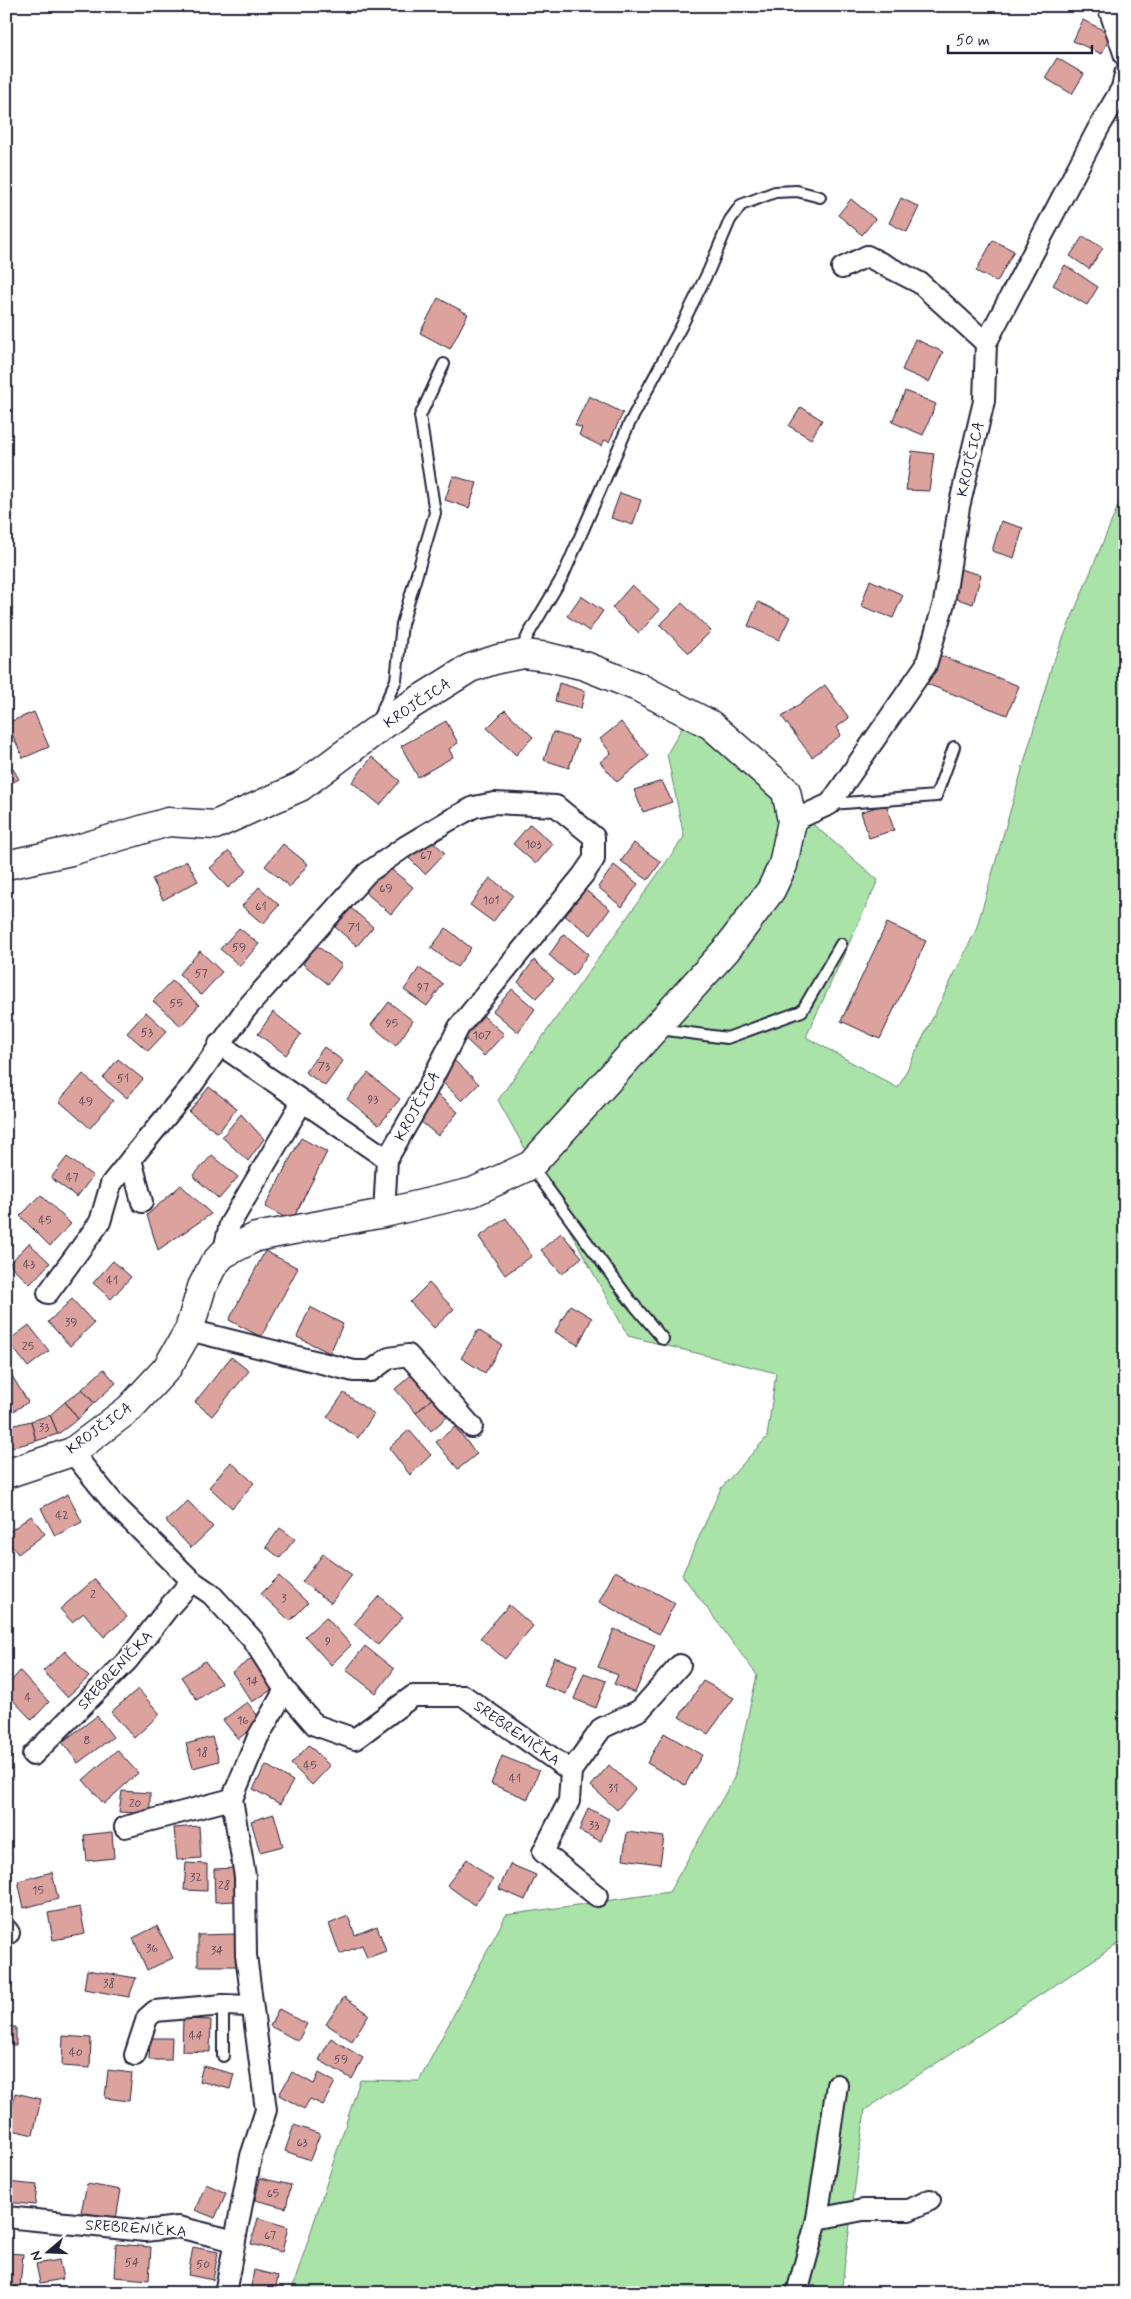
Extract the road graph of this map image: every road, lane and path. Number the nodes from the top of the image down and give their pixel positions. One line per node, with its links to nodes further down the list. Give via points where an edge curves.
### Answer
1 (1108, 6): 2 (street)
2 (1125, 56)
3 (1125, 74): 6 (street, KROJČICA, via 1122,88)
4 (820, 197): 8 (lane, via 797,190 775,192 741,205 730,220 682,327 629,424 563,576 528,635)
5 (842, 268): 6 (street, via 867,256 920,283)
6 (986, 343): 11 (street, KROJČICA, via 984,400 959,508 944,603 926,665)
7 (444, 364): 9 (lane, via 420,416 436,513 402,624 396,680)
8 (524, 654): 9 (main road, KROJČICA, via 470,668 406,708); 12 (main road, KROJČICA, via 585,666 638,687 711,725 786,791)
9 (372, 734): 13 (main road, KROJČICA, via 300,787 215,825 168,822)
10 (954, 748): 11 (lane, via 936,796)
11 (830, 804): 12 (street)
12 (792, 821): 15 (main road, KROJČICA, via 784,865 771,890 727,949)
13 (6, 865)
14 (841, 944): 15 (lane, via 802,1011 727,1038)
15 (654, 1029): 20 (main road, KROJČICA)
16 (220, 1044): 17 (street, KROJČICA); 18 (street, KROJČICA, via 245,1010 367,873 406,846 448,821 494,803 556,806 567,813 594,837 594,859 458,1027); 19 (street, KROJČICA)
17 (302, 1102): 18 (street, KROJČICA); 23 (street, via 230,1224)
18 (387, 1158): 22 (street, KROJČICA)
19 (131, 1159): 21 (street); 24 (street, KROJČICA, via 111,1184 100,1222)
20 (531, 1165): 22 (main road, KROJČICA, via 473,1192); 26 (lane, via 629,1299)
21 (142, 1202)
22 (384, 1213): 23 (main road, KROJČICA, via 256,1237)
23 (224, 1254): 25 (main road, KROJČICA, via 213,1265 202,1287)
24 (48, 1293)
25 (189, 1330): 27 (street, via 336,1368 371,1372 389,1358 408,1355); 28 (main road, KROJČICA, via 167,1368 129,1409)
26 (663, 1339)
27 (472, 1427)
28 (72, 1452): 29 (main road, KROJČICA); 30 (street, SREBRENIČKA, via 116,1506)
29 (6, 1474)
30 (192, 1581): 32 (street, SREBRENIČKA, via 211,1594 253,1640); 33 (street, SREBRENIČKA, via 128,1660)
31 (680, 1664): 34 (street, SREBRENIČKA, via 640,1710 602,1728)
32 (285, 1690): 34 (street, SREBRENIČKA, via 315,1725 355,1740 413,1696 464,1696); 35 (street, via 258,1737)
33 (33, 1755)
34 (571, 1771): 37 (street, SREBRENIČKA, via 569,1801 543,1852)
35 (232, 1799): 36 (street); 39 (street, via 245,1876 246,1955)
36 (125, 1827)
37 (596, 1896)
38 (223, 2005): 39 (street); 40 (street, via 155,2011 146,2018); 41 (lane)
39 (251, 2006): 46 (street, via 266,2110 251,2156)
40 (135, 2055)
41 (223, 2056)
42 (837, 2085): 45 (street)
43 (930, 2200): 45 (street, via 909,2210 863,2210)
44 (6, 2217): 46 (street, SREBRENIČKA, via 145,2231 178,2228)
45 (817, 2219): 48 (street)
46 (235, 2242): 47 (street)
47 (225, 2293)
48 (797, 2293)

